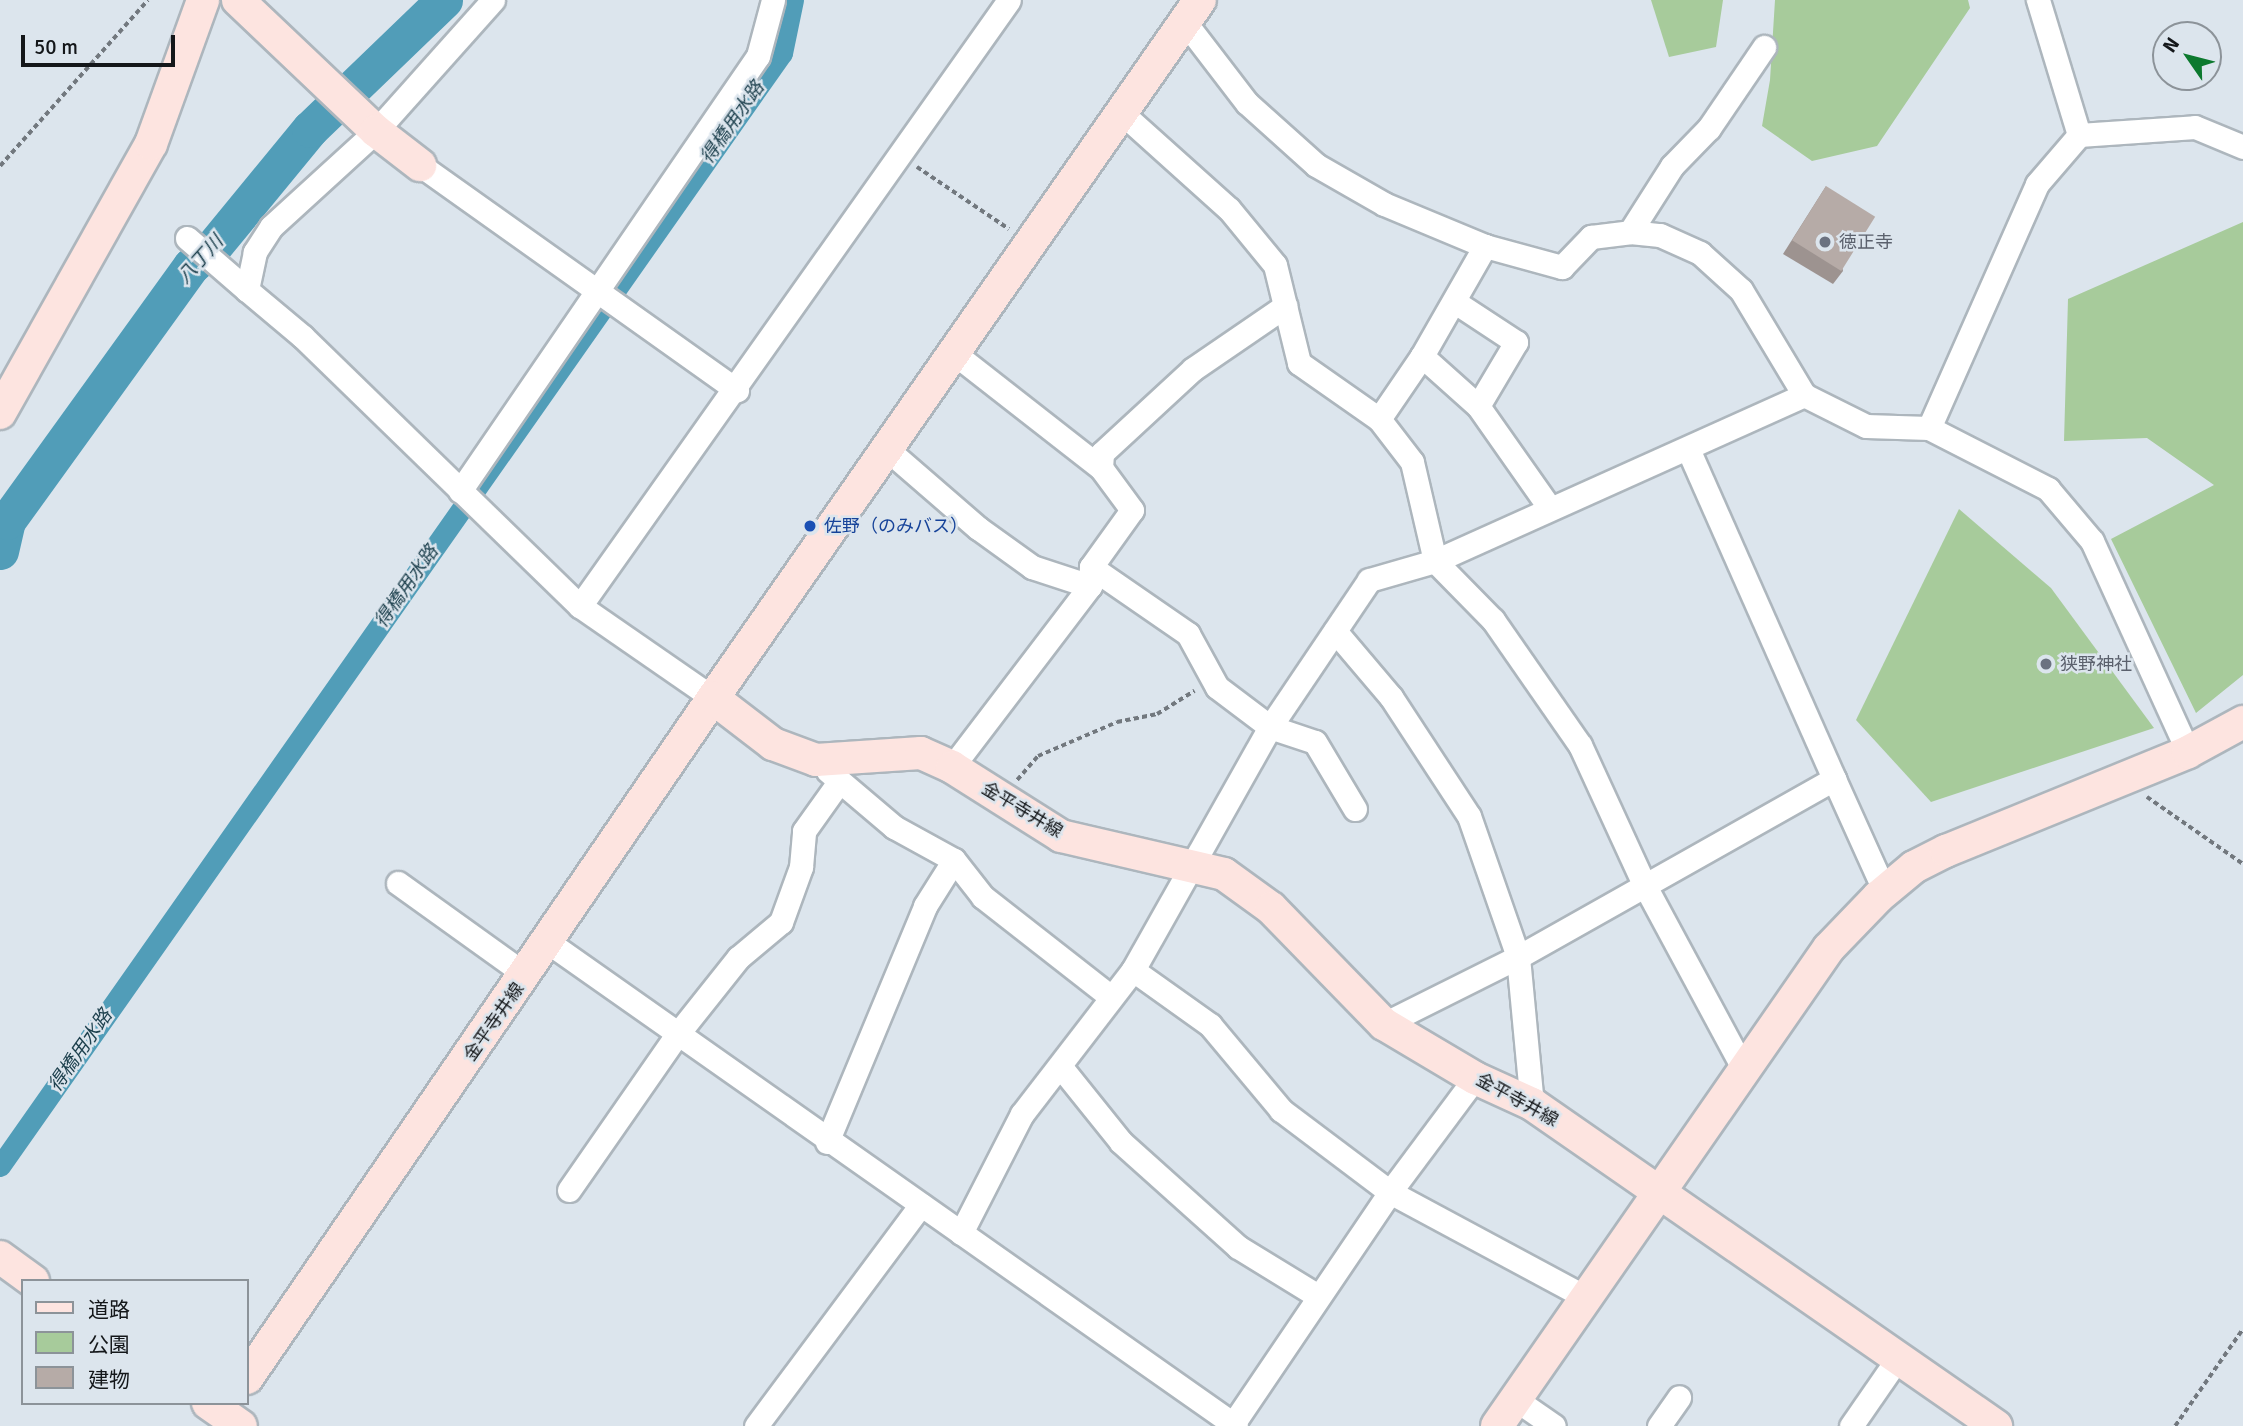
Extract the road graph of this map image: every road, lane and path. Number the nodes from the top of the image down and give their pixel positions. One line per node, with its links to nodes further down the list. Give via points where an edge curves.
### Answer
1 (148, 0): 16 (path)
2 (203, 0): 30 (street, via 151,144)
3 (238, 0): 11 (street)
4 (493, 0): 11 (street)
5 (773, 0): 22 (street, via 758,56)
6 (1009, 0): 14 (street)
7 (2038, 0): 12 (street)
8 (1188, 7): 10 (street); 20 (street, via 1247,103 1316,165 1384,204)
9 (1764, 47): 17 (street, via 1709,128 1672,166)
10 (1123, 114): 19 (street); 24 (street, via 1164,147 1256,239 1275,265)
11 (376, 131): 15 (street); 21 (street, via 271,227 255,252)
12 (2079, 135): 13 (street, via 2195,127); 32 (street, via 2038,184)
13 (2243, 147)
14 (899, 155): 19 (path); 27 (street)
15 (420, 165): 22 (street)
16 (0, 166)
17 (1630, 232): 20 (street, via 1591,237 1562,267); 28 (street, via 1660,235 1700,253 1741,290)
18 (187, 238): 21 (street)
19 (1031, 244): 25 (street)
20 (1485, 246): 23 (street)
21 (247, 290): 36 (street, via 303,337)
22 (607, 295): 27 (street); 36 (street)
23 (1455, 302): 26 (street); 29 (street, via 1516,342)
24 (1285, 306): 31 (street, via 1299,363); 35 (street, via 1193,369 1102,453)
25 (955, 354): 34 (street); 35 (street)
26 (1422, 356): 29 (street); 31 (street)
27 (737, 390): 40 (street)
28 (1804, 395): 32 (street, via 1867,426); 33 (street)
29 (1478, 406): 37 (street)
30 (0, 413)
31 (1379, 419): 38 (street, via 1412,462)
32 (1929, 428): 46 (street, via 2048,489 2092,541)
33 (1688, 449): 37 (street); 49 (street)
34 (889, 451): 39 (street, via 978,528 1032,567); 43 (street)
35 (1101, 468): 39 (street, via 1132,510)
36 (467, 497): 40 (street)
37 (1549, 507): 38 (street)
38 (1435, 561): 41 (street, via 1369,580); 58 (street, via 1493,620 1580,745)
39 (1091, 577): 42 (street, via 1188,634); 48 (street)
40 (580, 606): 43 (street)
41 (1335, 631): 45 (street); 61 (street, via 1391,697 1469,816)
42 (1214, 679): 45 (street, via 1217,687); 52 (path, via 1157,714 1117,722 1038,756)
43 (713, 698): 47 (street, 金平寺井線, via 773,744); 60 (street, 金平寺井線)
44 (2243, 722): 46 (street)
45 (1270, 727): 53 (street, via 1315,743); 56 (street)
46 (2188, 752): 50 (street)
47 (816, 760): 48 (street, 金平寺井線, via 920,753); 51 (street)
48 (952, 767): 52 (street, 金平寺井線)
49 (1834, 779): 58 (street); 59 (street)
50 (2122, 780): 55 (path); 59 (street, via 2046,806 1946,851 1914,867)
51 (839, 782): 54 (street, via 894,827); 66 (street, via 804,831 801,867 781,922 738,958)
52 (1002, 798): 56 (street, 金平寺井線, via 1060,836)
53 (1355, 809)
54 (954, 860): 64 (street, via 983,897); 71 (street, via 925,906)
55 (2243, 864)
56 (1189, 867): 62 (street); 65 (street, 金平寺井線, via 1224,874 1271,908)
57 (398, 883): 63 (street)
58 (1644, 884): 61 (street); 68 (street)
59 (1885, 892): 68 (street, via 1829,948)
60 (548, 942): 63 (street, 金平寺井線); 66 (street)
61 (1518, 957): 65 (street); 70 (street)
62 (1133, 970): 64 (street); 74 (street, via 1210,1025 1281,1110)
63 (526, 975): 83 (street, 金平寺井線)
64 (1111, 997): 67 (street)
65 (1384, 1024): 69 (street, 金平寺井線)
66 (676, 1036): 71 (street); 73 (street)
67 (1060, 1066): 76 (street, via 1022,1114); 79 (street, via 1121,1142 1219,1231)
68 (1743, 1068): 72 (street)
69 (1475, 1078): 70 (street, 金平寺井線); 74 (street)
70 (1532, 1104): 72 (street, 金平寺井線)
71 (827, 1142): 75 (street)
72 (1660, 1189): 80 (street); 82 (street, 金平寺井線)
73 (569, 1190)
74 (1390, 1192): 79 (street); 80 (street)
75 (920, 1205): 76 (street); 87 (street)
76 (961, 1233): 86 (street)
77 (0, 1257): 78 (street)
78 (30, 1279)
79 (1318, 1296): 86 (street)
80 (1585, 1297): 85 (street)
81 (2243, 1329): 93 (path)
82 (1898, 1358): 91 (street); 92 (street, 金平寺井線)
83 (248, 1377)
84 (1679, 1397): 90 (street)
85 (1516, 1399): 88 (street); 89 (street)
86 (1235, 1425)
87 (756, 1426)
88 (1497, 1426)
89 (1554, 1426)
90 (1659, 1426)
91 (1851, 1426)
92 (1996, 1426)
93 (2175, 1426)

